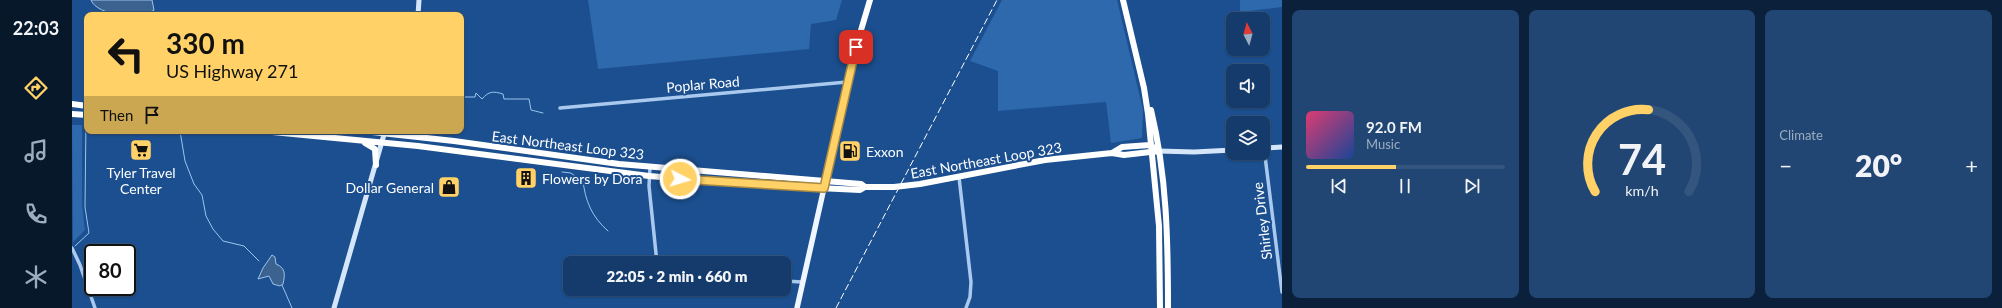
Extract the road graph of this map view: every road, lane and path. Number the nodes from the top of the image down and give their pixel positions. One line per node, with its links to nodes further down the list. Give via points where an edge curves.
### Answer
1 (419, 0): 4 (main road)
2 (870, 0): 5 (highway)
3 (1123, 0): 6 (highway)
4 (418, 12)
5 (847, 82): 9 (street, Poplar Road); 41 (highway)
6 (1144, 88): 20 (highway); 25 (highway)
7 (72, 104): 8 (highway)
8 (84, 106)
9 (560, 108)
10 (72, 114): 11 (highway)
11 (84, 115)
12 (317, 134): 17 (highway, East Northeast Loop 323)
13 (384, 134): 19 (main road)
14 (396, 134): 16 (highway, East Northeast Loop 323)
15 (403, 134): 16 (highway)
16 (407, 136): 18 (highway, East Northeast Loop 323)
17 (354, 140): 19 (highway, East Northeast Loop 323); 32 (highway, via 374,147)
18 (454, 141): 23 (highway); 28 (highway, East Northeast Loop 323)
19 (382, 142): 23 (highway, East Northeast Loop 323); 32 (main road)
20 (1150, 144): 25 (highway); 26 (highway); 27 (highway, East Northeast Loop 323, via 1122,147)
21 (1282, 147): 22 (main road)
22 (1270, 148)
23 (453, 150): 30 (highway, East Northeast Loop 323)
24 (1226, 150): 25 (main road)
25 (1159, 151): 26 (highway, East Northeast Loop 323); 43 (highway)
26 (1151, 152): 27 (highway, East Northeast Loop 323, via 1124,155); 42 (highway)
27 (1112, 153): 38 (highway, East Northeast Loop 323, via 1026,163)
28 (551, 155): 30 (highway); 31 (highway, East Northeast Loop 323)
29 (1266, 160): 48 (street, Shirley Drive)
30 (550, 164): 34 (highway, East Northeast Loop 323)
31 (619, 164): 33 (highway, East Northeast Loop 323); 34 (highway)
32 (376, 165): 50 (main road)
33 (650, 167): 35 (highway, East Northeast Loop 323); 36 (street)
34 (618, 173): 36 (highway, East Northeast Loop 323)
35 (708, 173): 37 (highway, East Northeast Loop 323); 39 (highway)
36 (649, 176): 39 (highway, East Northeast Loop 323); 45 (street)
37 (759, 177): 40 (highway); 41 (highway, East Northeast Loop 323)
38 (959, 177): 41 (highway, East Northeast Loop 323, via 909,186 865,187 860,190); 52 (street, via 972,282)
39 (708, 182): 40 (highway, East Northeast Loop 323)
40 (758, 185): 41 (highway, East Northeast Loop 323)
41 (824, 185): 47 (main road)
42 (1159, 226): 43 (highway); 53 (highway)
43 (1168, 226): 54 (highway)
44 (72, 248): 49 (street)
45 (656, 256)
46 (791, 281): 47 (street)
47 (802, 282): 51 (main road)
48 (1282, 292)
49 (95, 308)
50 (334, 308)
51 (797, 308)
52 (966, 308)
53 (1160, 308)
54 (1168, 308)

